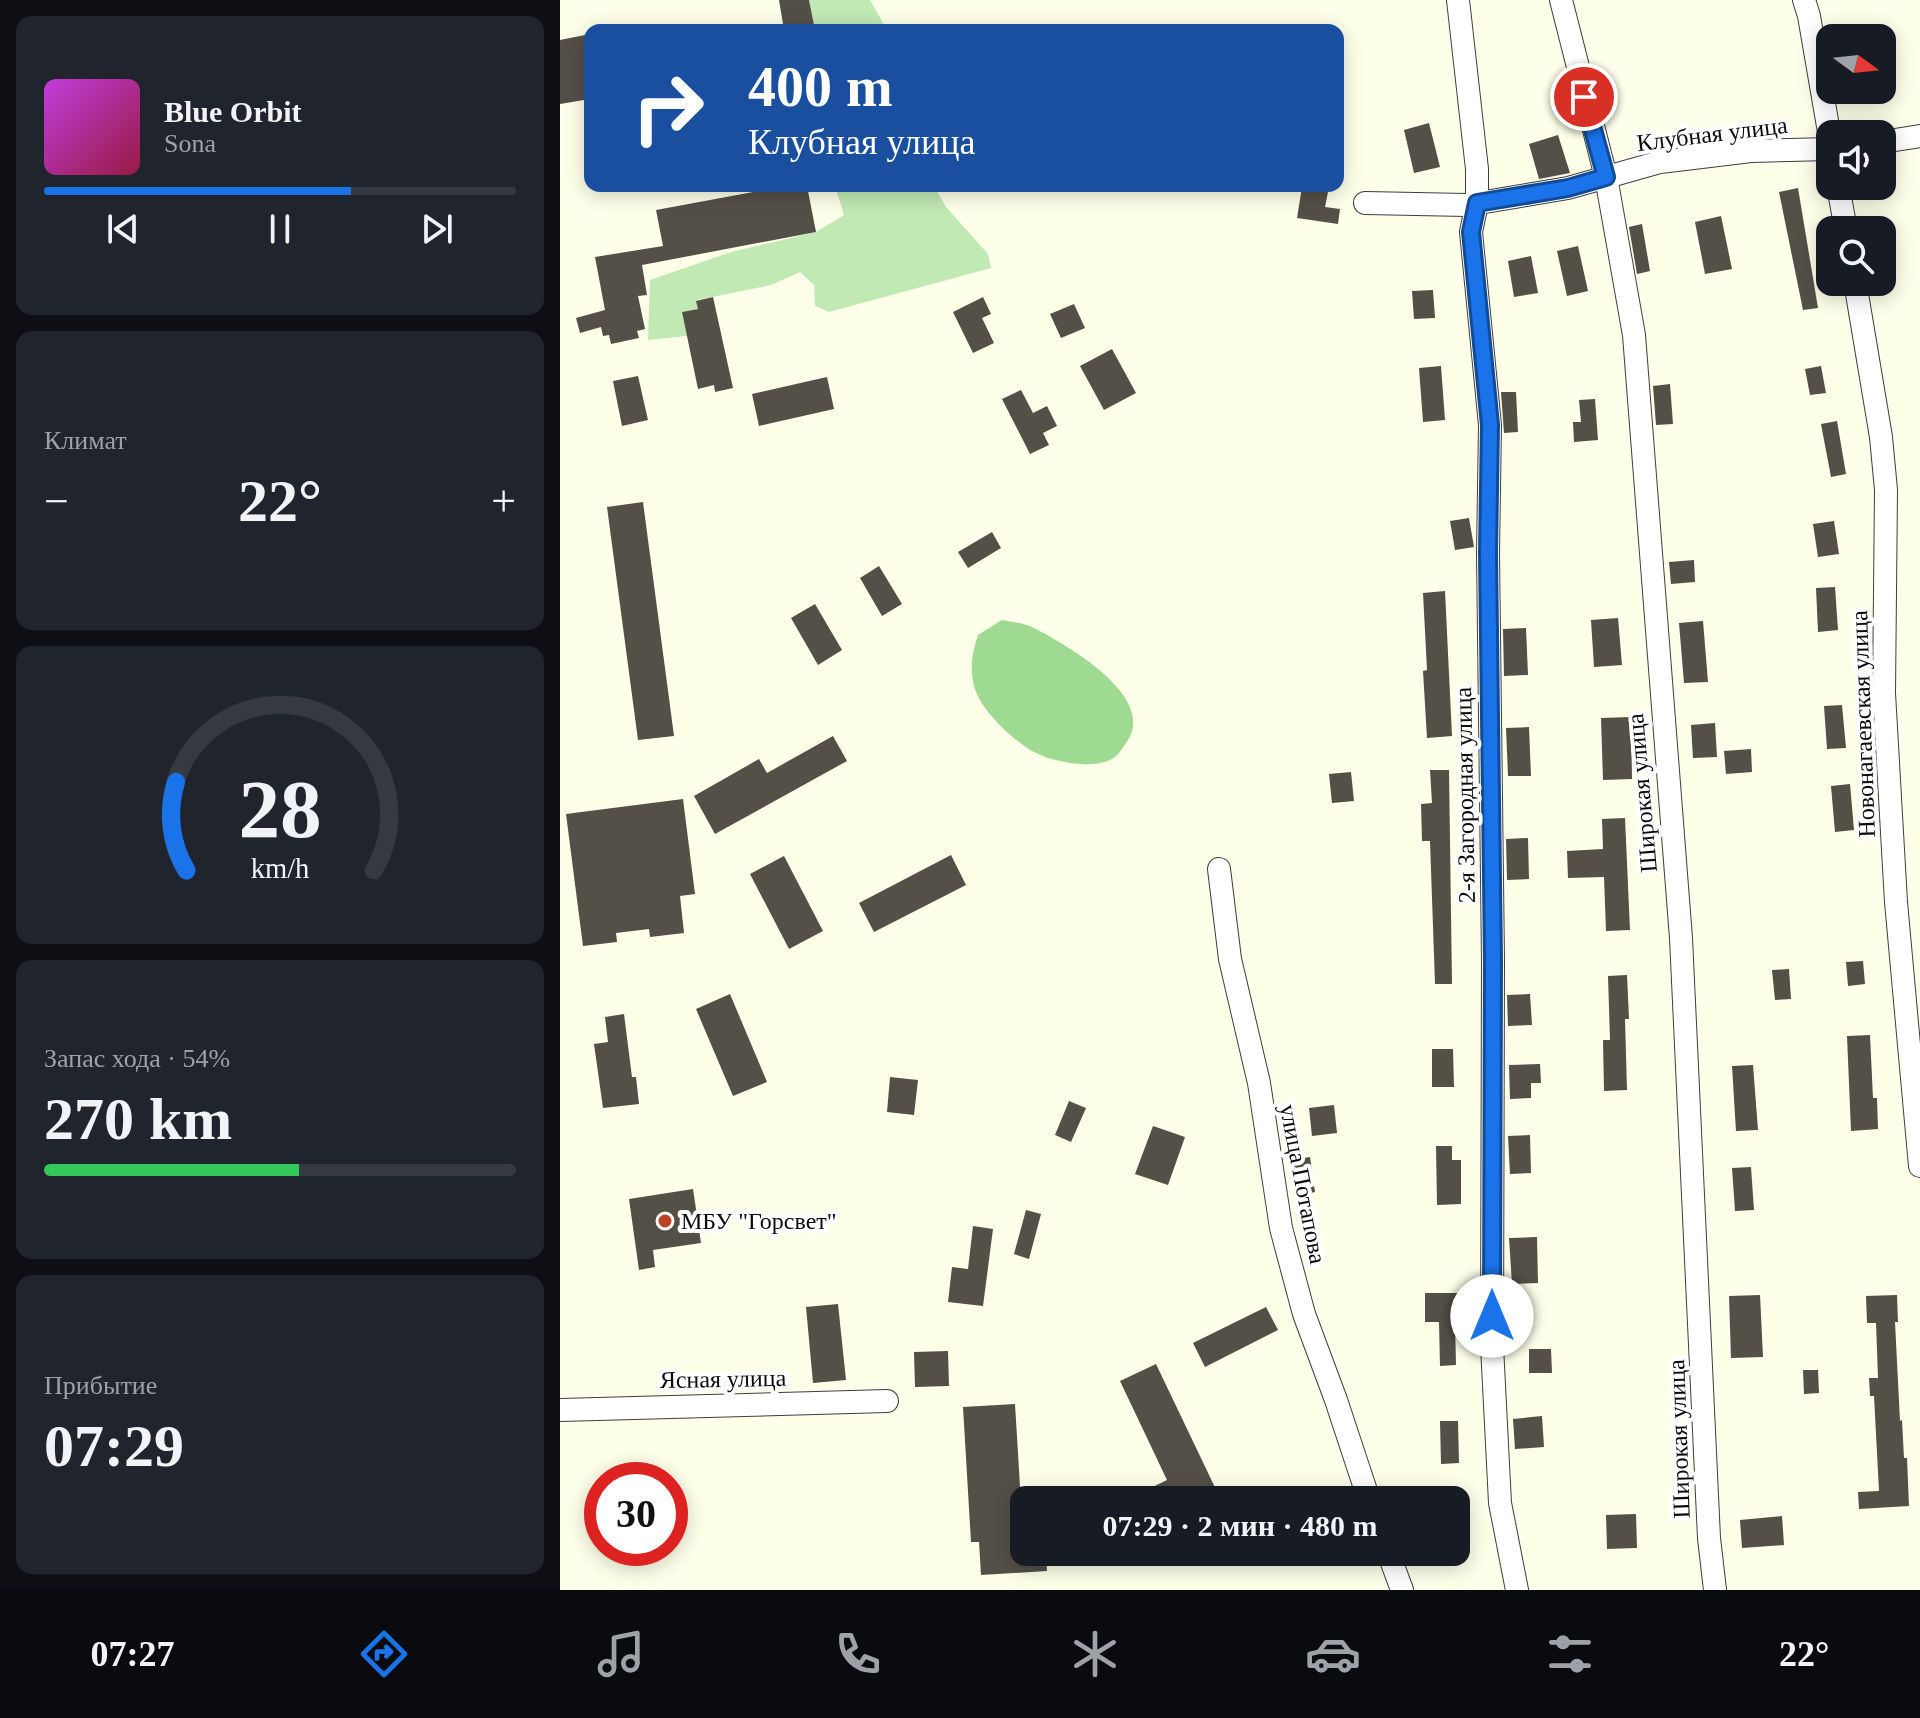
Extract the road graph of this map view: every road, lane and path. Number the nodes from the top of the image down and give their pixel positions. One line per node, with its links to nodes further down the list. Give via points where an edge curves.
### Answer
1 (1458, 0): 10 (street, 2-я Загородная улица)
2 (1561, 0): 8 (street, Широкая улица)
3 (1804, 0): 4 (street)
4 (1827, 120)
5 (1920, 136): 6 (street)
6 (1896, 140)
7 (1816, 149): 8 (street, Клубная улица, via 1660,162)
8 (1606, 177): 10 (street, Клубная улица); 20 (street, Широкая улица, via 1634,335 1681,938)
9 (1365, 203): 10 (street, Клубная улица)
10 (1477, 203): 19 (street, 2-я Загородная улица, via 1471,232 1490,425 1492,1346 1500,1503)
11 (1857, 296): 13 (street, Новонагаевская улица, via 1886,490 1884,693)
12 (1219, 869): 16 (street, улица Потапова, via 1230,959 1259,1083 1281,1228 1304,1314)
13 (1920, 1166)
14 (887, 1401): 15 (street, Ясная улица)
15 (560, 1410)
16 (1364, 1486)
17 (1393, 1566): 18 (street)
18 (1402, 1590)
19 (1517, 1590)
20 (1715, 1590)

